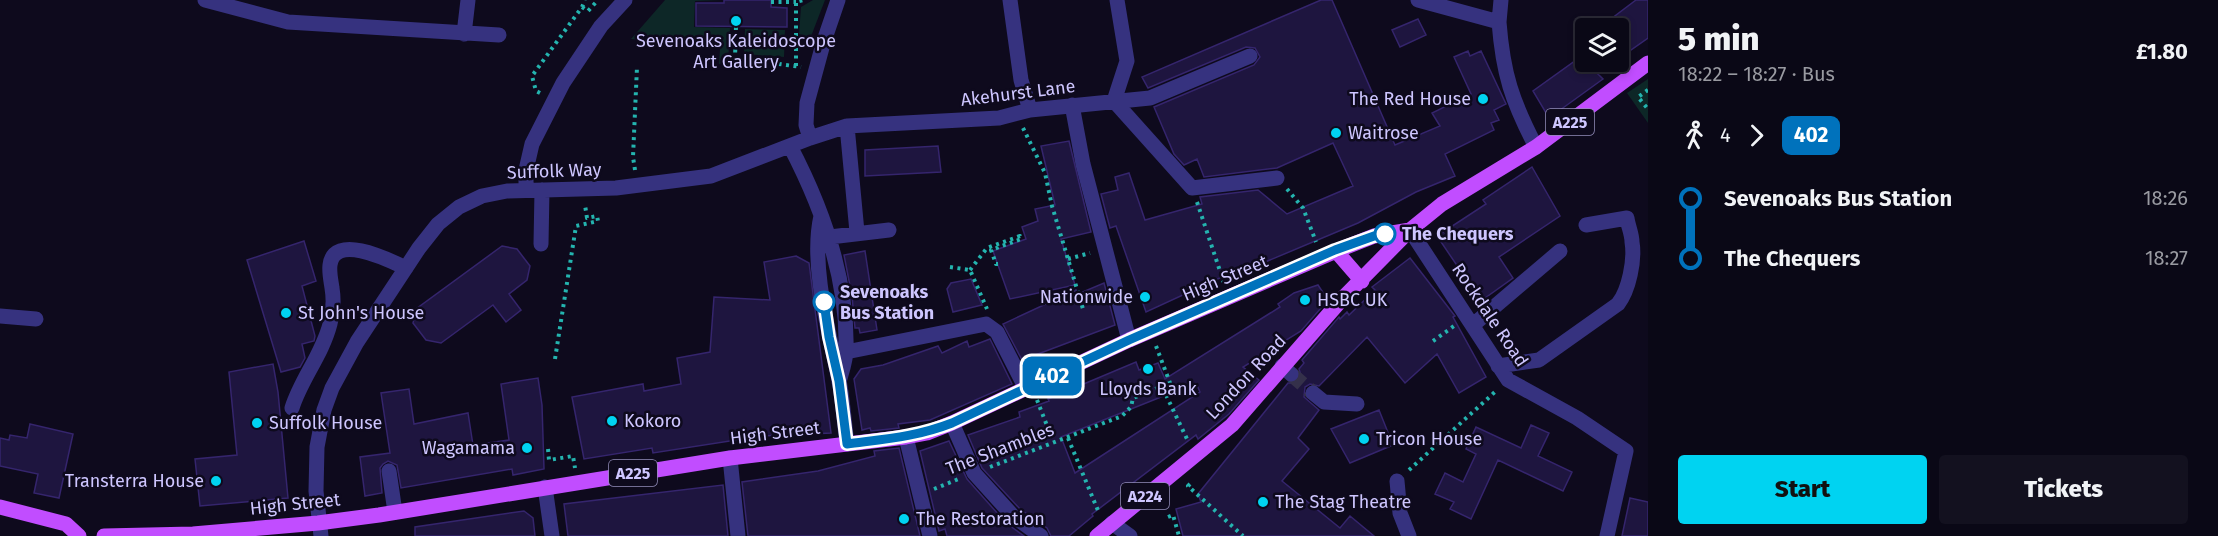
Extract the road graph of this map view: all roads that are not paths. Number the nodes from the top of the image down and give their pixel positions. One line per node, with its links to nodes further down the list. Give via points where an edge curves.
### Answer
1 (205, 0): 10 (street, via 288,22)
2 (468, 0): 10 (street)
3 (625, 0): 22 (street, via 588,45 554,100 532,144)
4 (838, 0): 18 (street, via 805,113)
5 (1010, 0): 16 (street)
6 (1117, 0): 14 (street, via 1127,61)
7 (1419, 0): 9 (street)
8 (1501, 0): 9 (street)
9 (1499, 21): 20 (street, via 1506,79 1519,116)
10 (464, 34): 11 (street)
11 (499, 35)
12 (1250, 56): 14 (street, Akehurst Lane, via 1150,98)
13 (1648, 63): 20 (main road, High Street / A225)
14 (1114, 101): 15 (street, Akehurst Lane); 21 (street, via 1192,188)
15 (1072, 105): 16 (street, Akehurst Lane); 38 (street, via 1083,164)
16 (1023, 112): 17 (street, Akehurst Lane, via 987,119)
17 (847, 126): 18 (street, Akehurst Lane); 28 (street)
18 (810, 138): 19 (street, Akehurst Lane)
19 (790, 146): 23 (street, Suffolk Way, via 711,176 651,185); 24 (street, via 814,194)
20 (1536, 147): 27 (main road, High Street / A225, via 1442,204)
21 (1277, 178)
22 (526, 190): 23 (street, Suffolk Way); 33 (street, Suffolk Way, via 493,193 459,207 438,224)
23 (542, 190): 30 (street)
24 (820, 216): 29 (street); 41 (street, via 817,234 823,299)
25 (1586, 225): 40 (street, via 1627,218 1632,258 1623,296 1539,360)
26 (889, 230): 28 (street)
27 (1410, 230): 31 (main road, High Street / A225, via 1374,236); 34 (main road, London Road / A224); 37 (street, Rockdale Road)
28 (857, 232): 29 (street)
29 (830, 237): 39 (street, via 843,298)
30 (541, 244)
31 (1335, 250): 34 (main road); 38 (main road, High Street / A225)
32 (1560, 251): 37 (street)
33 (406, 268): 45 (street, via 361,250 345,250 335,256 330,265 330,323); 55 (street, Suffolk Way, via 357,342 324,410 316,447)
34 (1362, 281): 56 (main road, London Road / A224, via 1342,299 1287,370 1232,425)
35 (0, 316): 36 (street)
36 (36, 319)
37 (1469, 321): 40 (street, Rockdale Road)
38 (1129, 340): 42 (main road, High Street / A225)
39 (846, 352): 41 (street); 42 (street, via 986,324 997,332)
40 (1498, 366): 66 (street, Rockdale Road, via 1522,389 1577,418 1626,451)
41 (839, 381): 48 (street)
42 (1029, 387): 46 (main road, High Street / A225)
43 (1313, 393): 44 (street, via 1324,402)
44 (1357, 404)
45 (292, 408)
46 (952, 423): 47 (main road, High Street / A225); 63 (street, via 974,473 1013,516)
47 (906, 437): 48 (main road, High Street / A225); 62 (street)
48 (847, 444): 49 (main road, High Street / A225)
49 (730, 458): 52 (main road, High Street / A225); 61 (street)
50 (389, 471): 54 (street)
51 (1397, 481): 65 (street, via 1400,513)
52 (545, 487): 54 (main road, High Street / A225); 60 (street)
53 (0, 507): 58 (main road, via 66,524)
54 (395, 512): 55 (main road, High Street / A225)
55 (319, 529): 57 (main road, High Street / A225)
56 (1105, 529): 64 (street)
57 (193, 535): 59 (main road, High Street / A225)
58 (79, 536)
59 (104, 536)
60 (552, 536)
61 (738, 536)
62 (930, 536)
63 (1041, 536)
64 (1130, 536)
65 (1409, 536)
66 (1607, 536)

